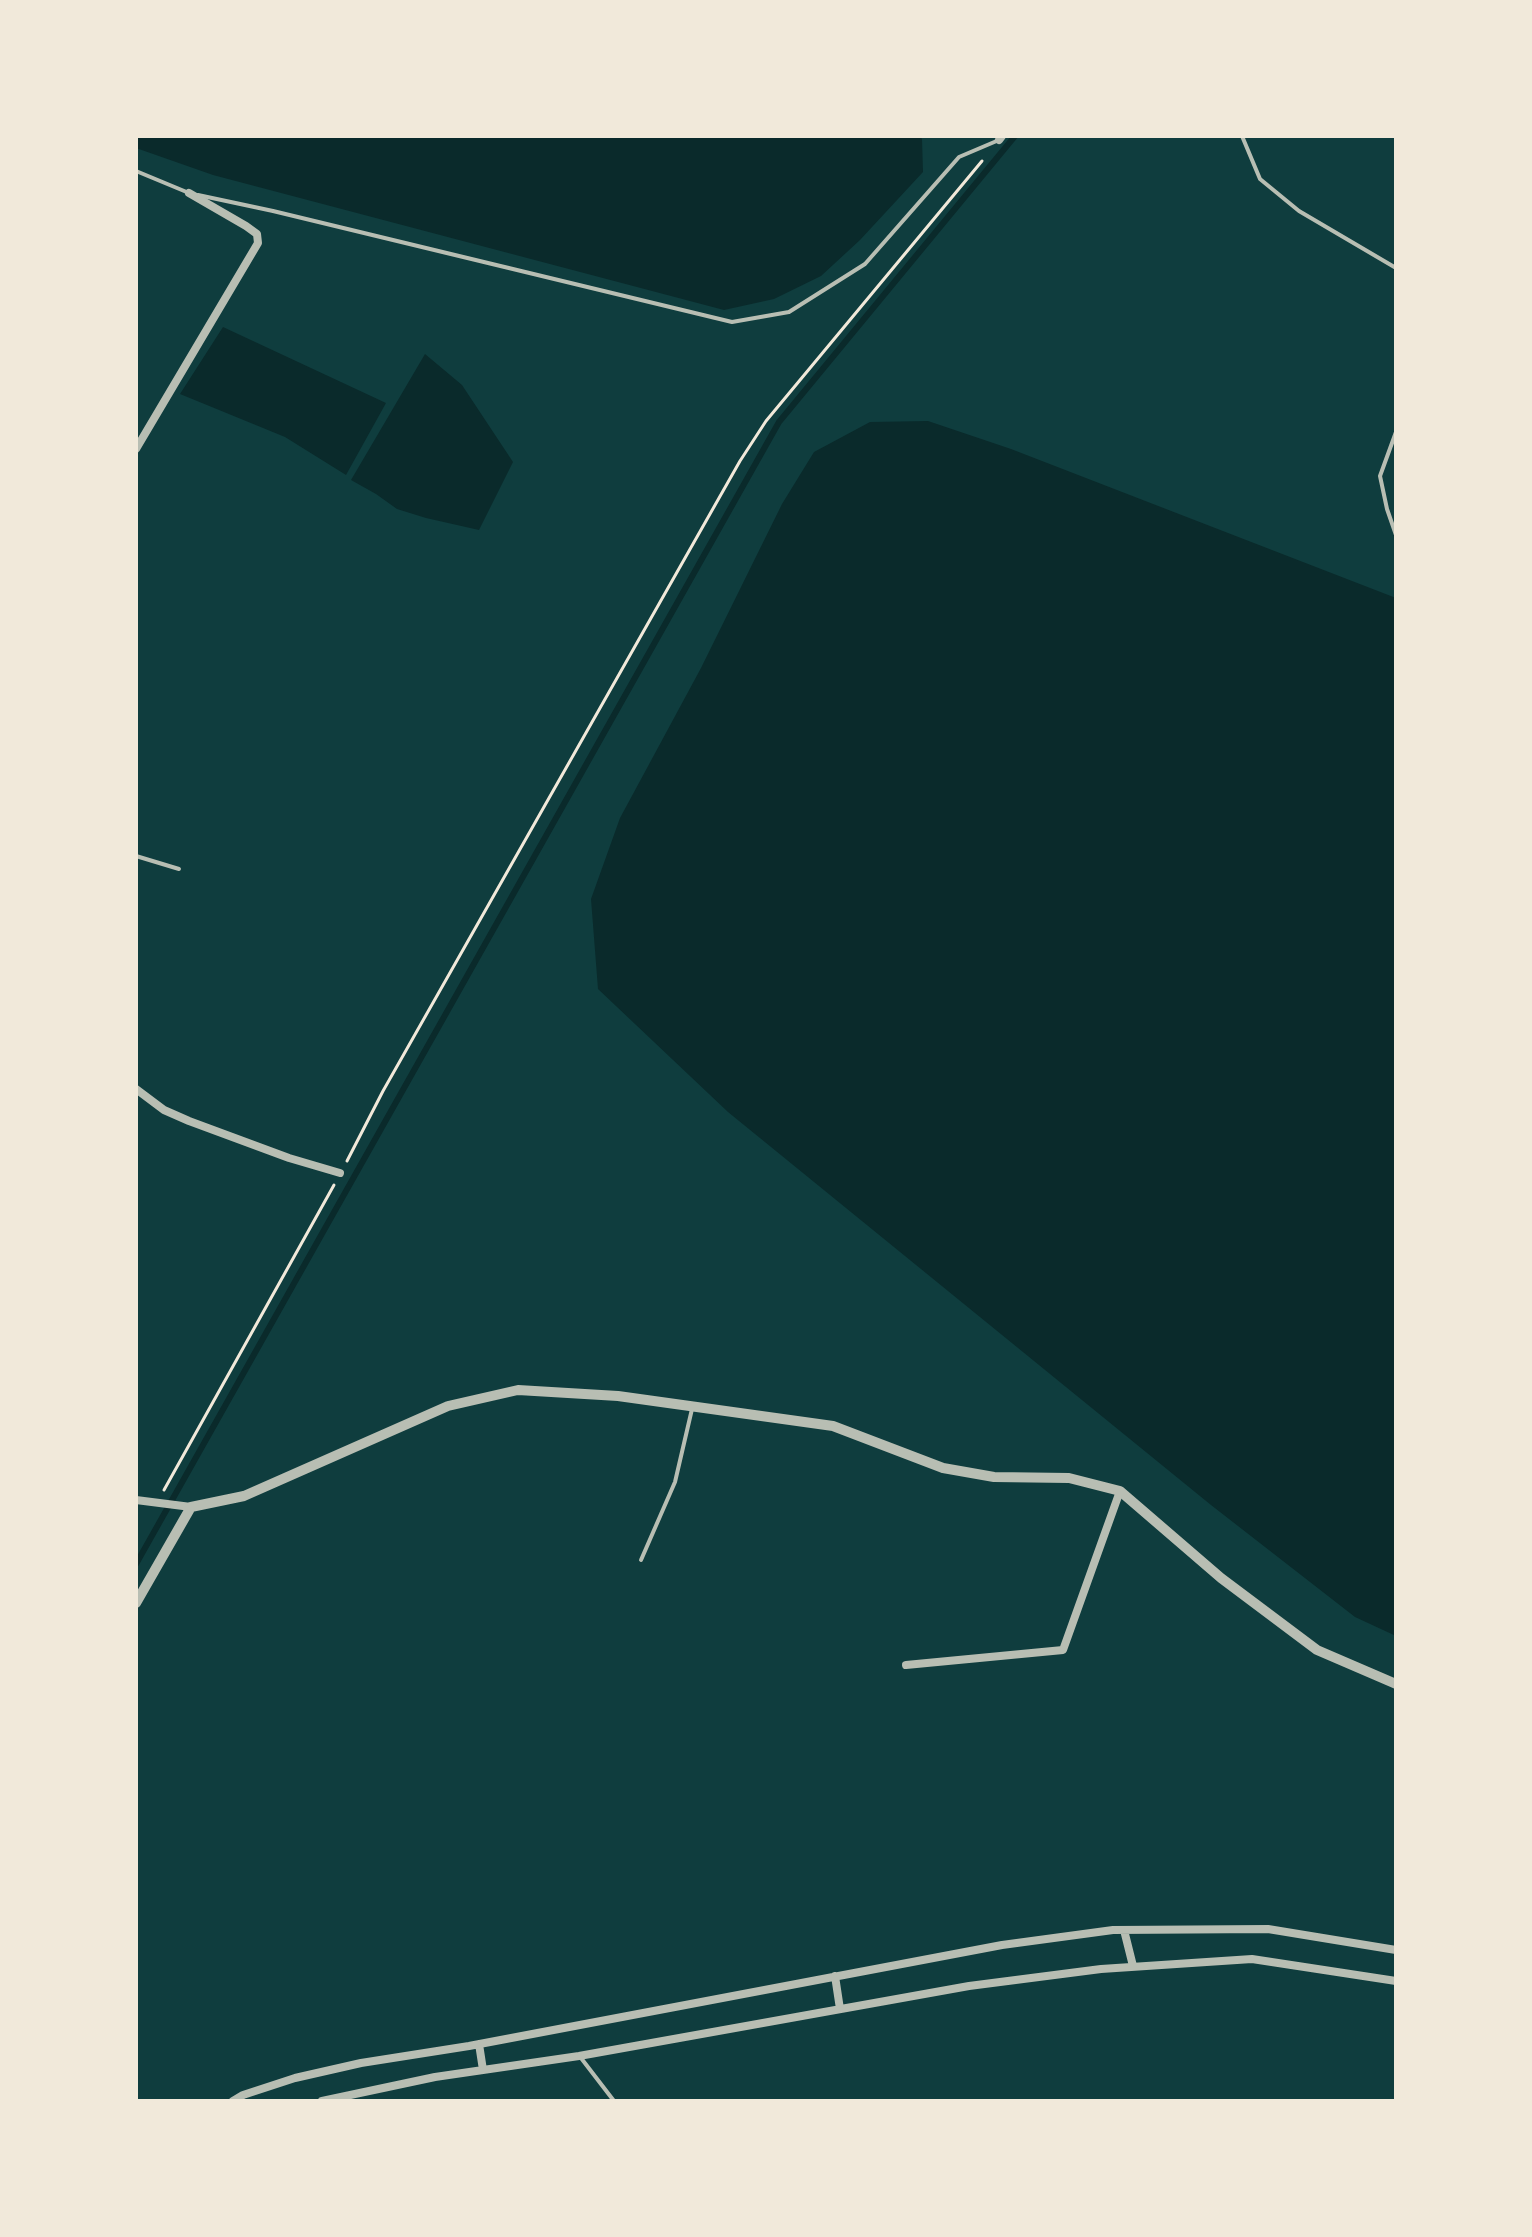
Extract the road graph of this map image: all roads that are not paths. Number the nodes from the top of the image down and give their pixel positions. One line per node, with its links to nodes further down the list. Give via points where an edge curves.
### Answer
1 (1242, 136): 5 (lane, via 1260,179 1299,211)
2 (1001, 138): 4 (lane, via 959,157 865,264 789,312 732,322)
3 (136, 171): 4 (lane)
4 (189, 193): 7 (street, via 246,226 257,234 258,243)
5 (1396, 268)
6 (1396, 432): 8 (lane, via 1380,476)
7 (136, 449)
8 (1396, 535)
9 (136, 856): 10 (lane)
10 (179, 869)
11 (136, 1089): 12 (street, via 189,1121)
12 (340, 1173)
13 (693, 1407): 14 (street, via 833,1426 943,1468 994,1477 1069,1478); 16 (street, via 518,1390 448,1406 244,1496); 17 (lane, via 675,1482)
14 (1120, 1491): 19 (street, via 1063,1650); 20 (street, via 1221,1578 1317,1650)
15 (136, 1500): 16 (street)
16 (191, 1507): 18 (street)
17 (641, 1560)
18 (136, 1603)
19 (906, 1665)
20 (1396, 1684)
21 (1124, 1930): 22 (street, via 1268,1929); 23 (street); 24 (street, via 1002,1945)
22 (1396, 1950)
23 (1133, 1966): 25 (street, via 1252,1959); 26 (street, via 969,1986)
24 (835, 1976): 26 (street); 27 (street)
25 (1396, 1981)
26 (840, 2009): 28 (street)
27 (479, 2044): 29 (street); 30 (street, via 295,2078)
28 (579, 2056): 29 (street); 32 (lane)
29 (483, 2070): 31 (street)
30 (233, 2101)
31 (322, 2101)
32 (614, 2101)

